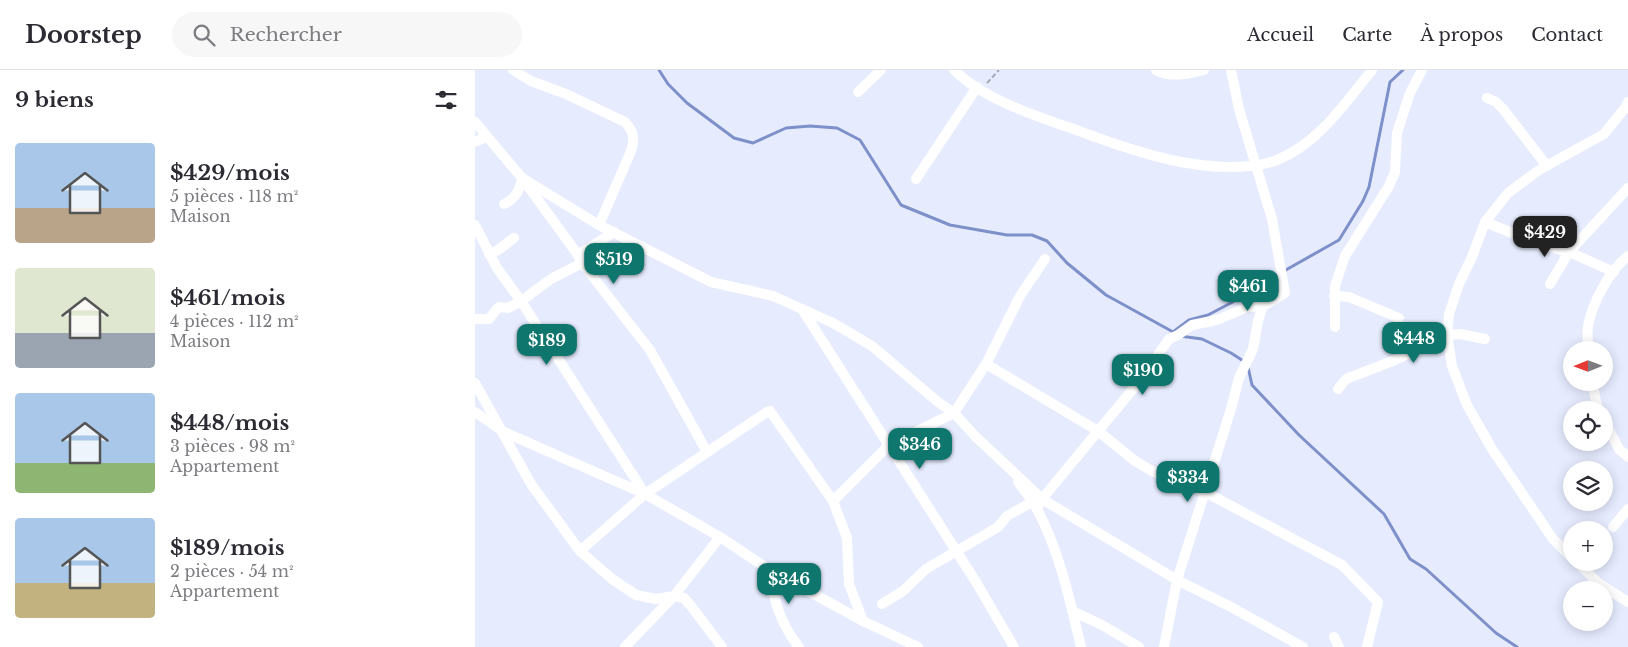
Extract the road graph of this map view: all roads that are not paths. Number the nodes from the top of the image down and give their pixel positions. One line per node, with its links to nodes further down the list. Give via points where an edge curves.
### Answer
1 (513, 70): 24 (street, via 625,122 632,130 634,143)
2 (881, 70): 10 (street)
3 (954, 70): 9 (street)
4 (1156, 70): 5 (street, via 1185,75)
5 (1204, 70)
6 (1231, 70): 16 (street)
7 (1372, 70): 16 (street, via 1324,128 1299,150 1276,161)
8 (1422, 70): 34 (street, via 1410,93 1397,133 1395,172 1345,256)
9 (979, 88): 16 (street, via 1047,120 1141,152 1177,162 1223,167); 19 (street)
10 (859, 92)
11 (1487, 98): 17 (street, via 1503,109)
12 (1628, 102): 17 (street, via 1604,134)
13 (475, 122): 14 (street)
14 (486, 137): 15 (street); 18 (street)
15 (475, 142)
16 (1256, 165): 36 (street, via 1272,219 1285,293)
17 (1547, 166): 22 (street, via 1507,193)
18 (522, 178): 21 (street, via 512,200); 24 (street); 30 (street)
19 (916, 178)
20 (1628, 188): 27 (street)
21 (504, 204)
22 (1485, 222): 27 (street); 41 (street, via 1456,292)
23 (475, 225): 28 (street)
24 (599, 225): 25 (street)
25 (614, 232): 30 (street); 37 (street, via 711,282 773,296)
26 (514, 238): 28 (street, via 498,252)
27 (1569, 252): 32 (street); 33 (street)
28 (489, 254): 35 (street)
29 (1628, 256): 32 (street)
30 (580, 259): 35 (street); 53 (street, via 649,350)
31 (1045, 259): 44 (street, via 1020,296)
32 (1614, 272): 43 (street, via 1597,298 1588,327)
33 (1550, 284)
34 (1334, 296): 38 (street, via 1349,297); 40 (street)
35 (521, 301): 39 (street, via 508,308 499,308 489,319); 56 (street)
36 (1263, 306): 49 (street, via 1248,307 1217,320 1193,324 1169,339); 55 (street)
37 (802, 309): 48 (street, via 872,346); 52 (street)
38 (1399, 318)
39 (475, 319)
40 (1335, 327)
41 (1447, 335): 42 (street); 46 (street, via 1395,360 1345,378); 62 (street, via 1452,366 1467,405 1492,449)
42 (1485, 339)
43 (1588, 341)
44 (986, 364): 48 (street); 49 (street)
45 (475, 383): 50 (street)
46 (1338, 389)
47 (475, 412): 50 (street)
48 (953, 412): 52 (street); 58 (street, via 1008,467)
49 (1098, 431): 55 (street, via 1152,472); 58 (street)
50 (504, 432): 56 (street); 64 (street, via 531,484)
51 (1613, 437): 54 (street)
52 (889, 445): 57 (street); 63 (street)
53 (707, 452): 56 (street); 57 (street, via 770,411)
54 (1628, 457)
55 (1205, 492): 67 (street); 84 (street, via 1342,565 1378,602)
56 (645, 494): 61 (street); 64 (street)
57 (833, 501): 72 (street, via 847,538 849,584)
58 (1037, 503): 63 (street, via 1007,516 998,527); 67 (street); 71 (street, via 1066,582)
59 (1628, 509): 60 (street)
60 (1613, 527)
61 (719, 537): 65 (street); 68 (street)
62 (1563, 548)
63 (956, 550): 70 (street, via 926,569 903,591); 78 (street)
64 (580, 551): 68 (street, via 636,595)
65 (768, 569): 72 (street); 76 (street, via 775,604)
66 (1586, 571): 69 (street, via 1598,583)
67 (1177, 580): 81 (street); 82 (street)
68 (675, 596): 74 (street); 75 (street, via 684,598)
69 (1628, 602)
70 (883, 604)
71 (1072, 610): 79 (street); 80 (street)
72 (863, 621): 77 (street)
73 (1333, 637): 83 (street)
74 (625, 647)
75 (722, 647)
76 (799, 647)
77 (918, 647)
78 (1014, 647)
79 (1081, 647)
80 (1139, 647)
81 (1164, 647)
82 (1303, 647)
83 (1339, 647)
84 (1367, 647)

